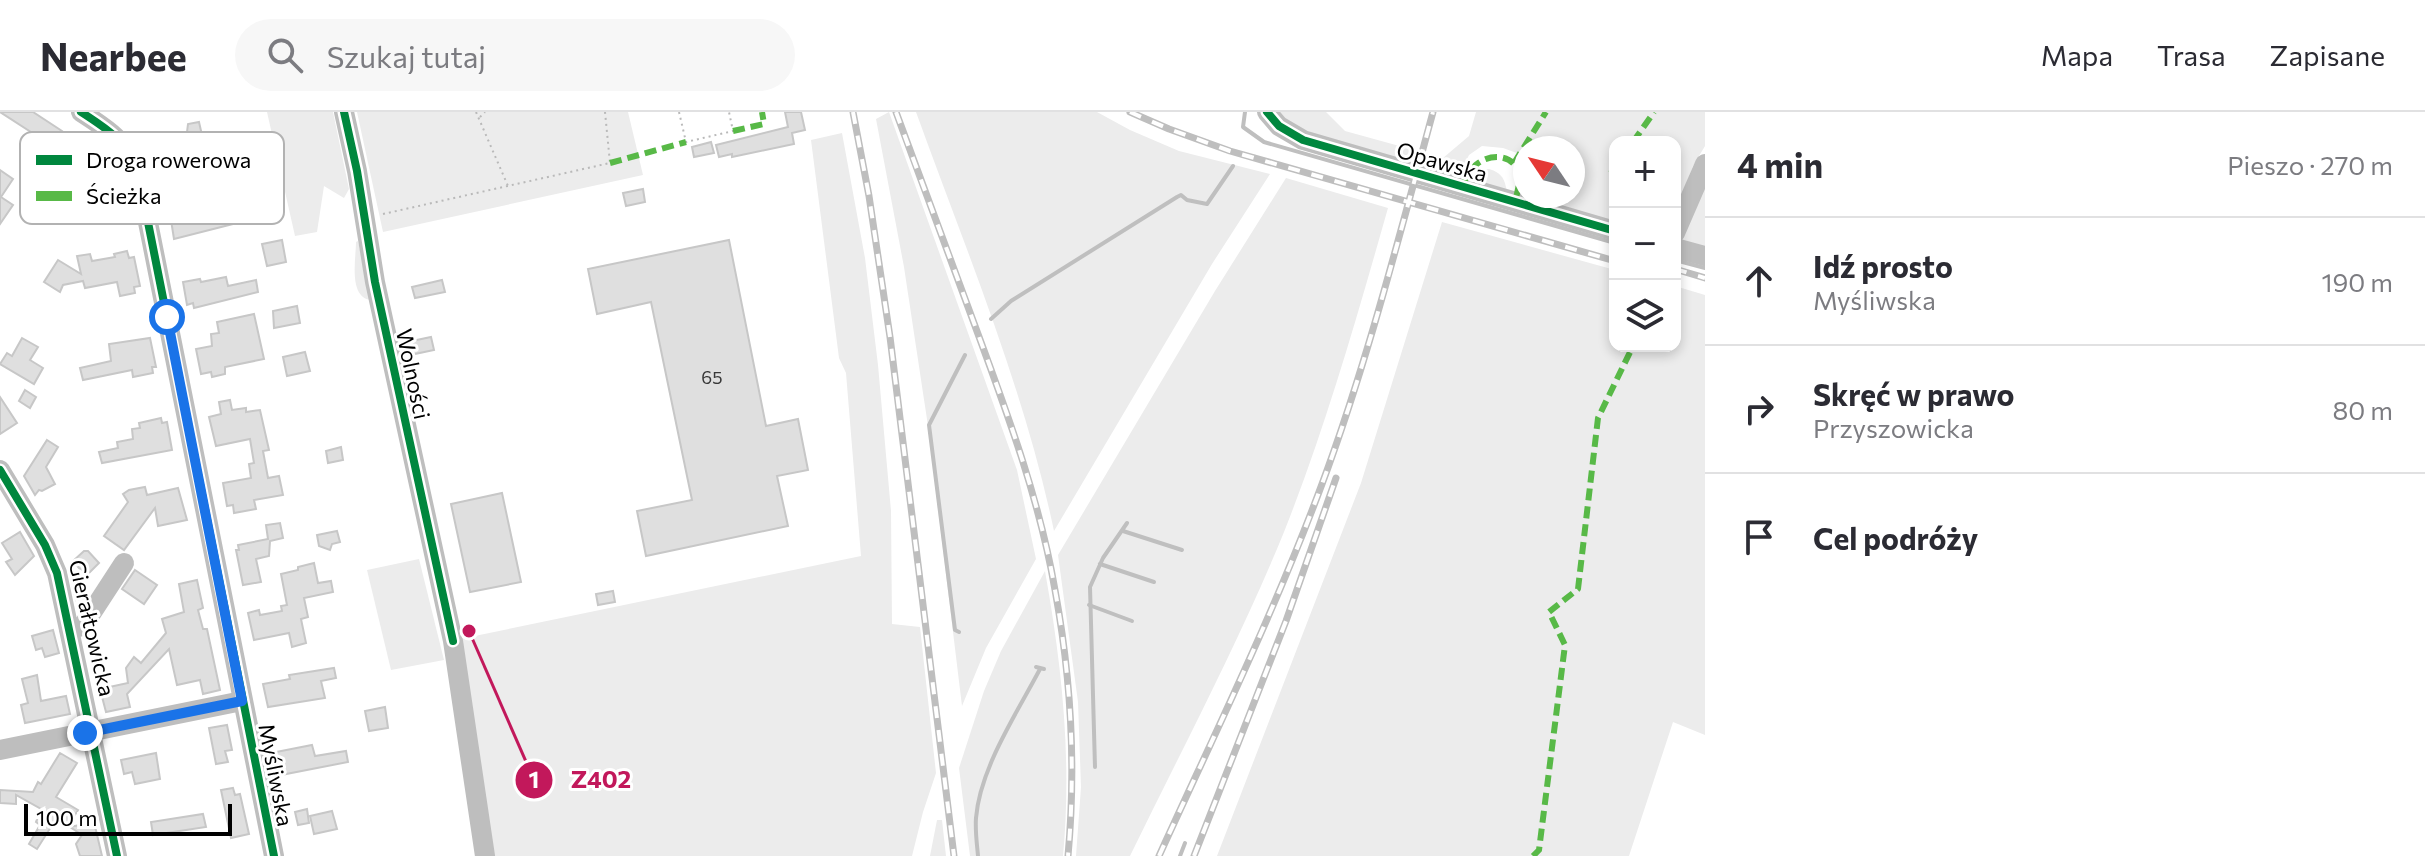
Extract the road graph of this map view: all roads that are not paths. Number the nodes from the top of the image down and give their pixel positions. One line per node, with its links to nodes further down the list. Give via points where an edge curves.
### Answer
1 (81, 112): 4 (street, Myśliwska)
2 (344, 112): 19 (street, Wolności, via 453,641)
3 (1267, 112): 8 (street, Opawska, via 1303,140)
4 (110, 132)
5 (1705, 164): 6 (street)
6 (1681, 219)
7 (148, 224): 14 (street, Myśliwska)
8 (1609, 229)
9 (1681, 250): 10 (street)
10 (1705, 256)
11 (0, 470): 13 (street, Gierałtowicka, via 45,545)
12 (124, 563): 13 (street, via 83,626)
13 (69, 629): 15 (street, Gierałtowicka)
14 (242, 701): 15 (street); 18 (street, Myśliwska)
15 (91, 731): 16 (street); 17 (street, Gierałtowicka)
16 (0, 750)
17 (117, 856)
18 (274, 856)
19 (485, 856)

